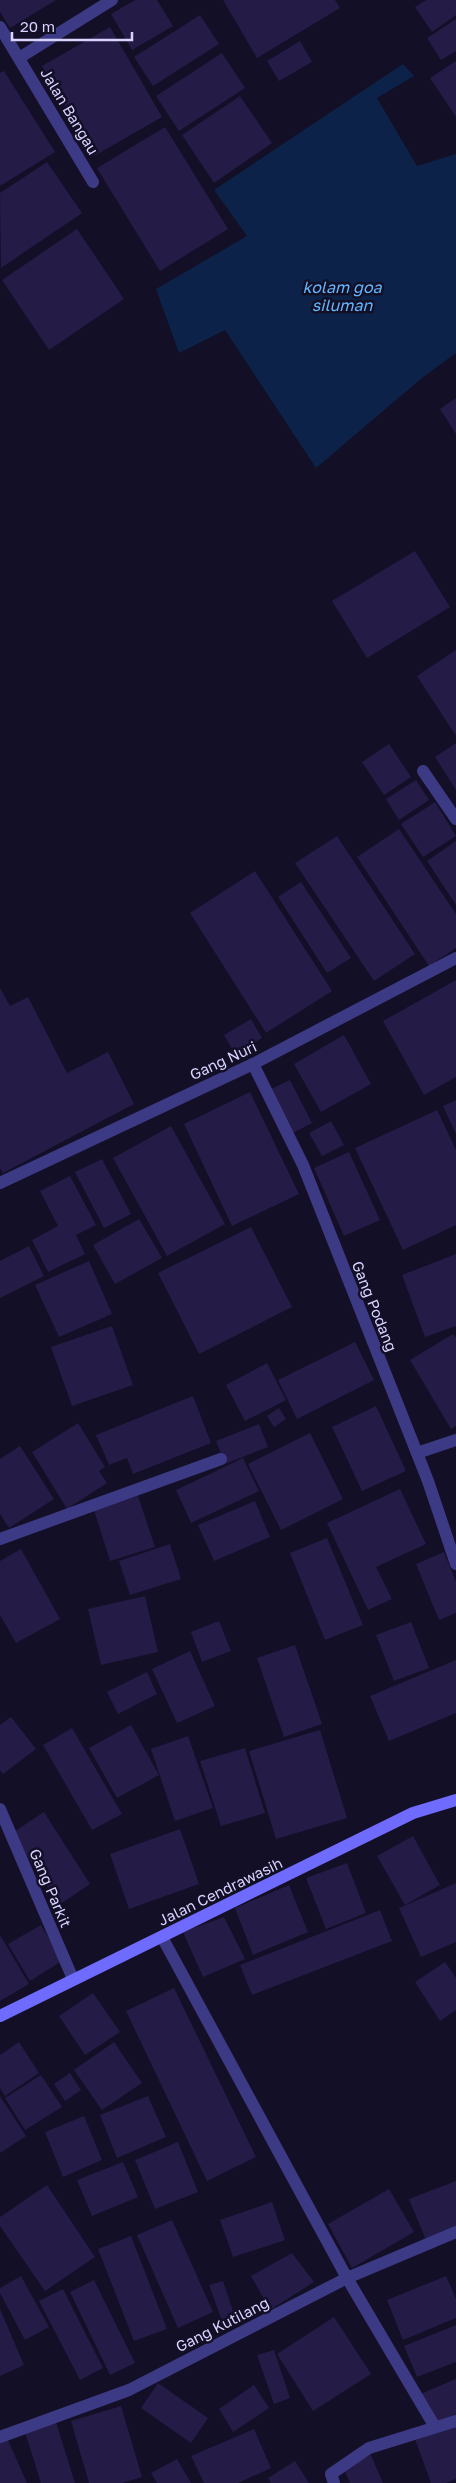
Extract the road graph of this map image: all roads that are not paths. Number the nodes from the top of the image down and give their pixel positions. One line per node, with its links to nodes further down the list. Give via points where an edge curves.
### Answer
1 (112, 0): 3 (street)
2 (0, 27): 3 (street, Jalan Bangau)
3 (20, 58): 4 (street, Jalan Bangau)
4 (93, 182)
5 (423, 771): 6 (street)
6 (456, 819)
7 (456, 958): 8 (street, Gang Nuri)
8 (253, 1064): 9 (street, Gang Nuri); 11 (street, Gang Podang, via 303,1165)
9 (0, 1183)
10 (456, 1440): 11 (street)
11 (417, 1453): 14 (street, Gang Podang)
12 (221, 1459): 13 (street)
13 (0, 1539)
14 (456, 1564)
15 (456, 1800): 17 (street, Jalan Cendrawasih, via 413,1813)
16 (0, 1809): 18 (street, Gang Parkit)
17 (162, 1937): 18 (street, Jalan Cendrawasih); 21 (street)
18 (73, 1979): 19 (street, Jalan Cendrawasih)
19 (0, 2016)
20 (456, 2232): 21 (street, Gang Kutilang)
21 (347, 2278): 23 (street); 24 (street, Gang Kutilang, via 129,2390)
22 (456, 2421): 23 (street)
23 (434, 2427): 25 (street, via 369,2448 331,2474)
24 (0, 2437)
25 (334, 2483)

